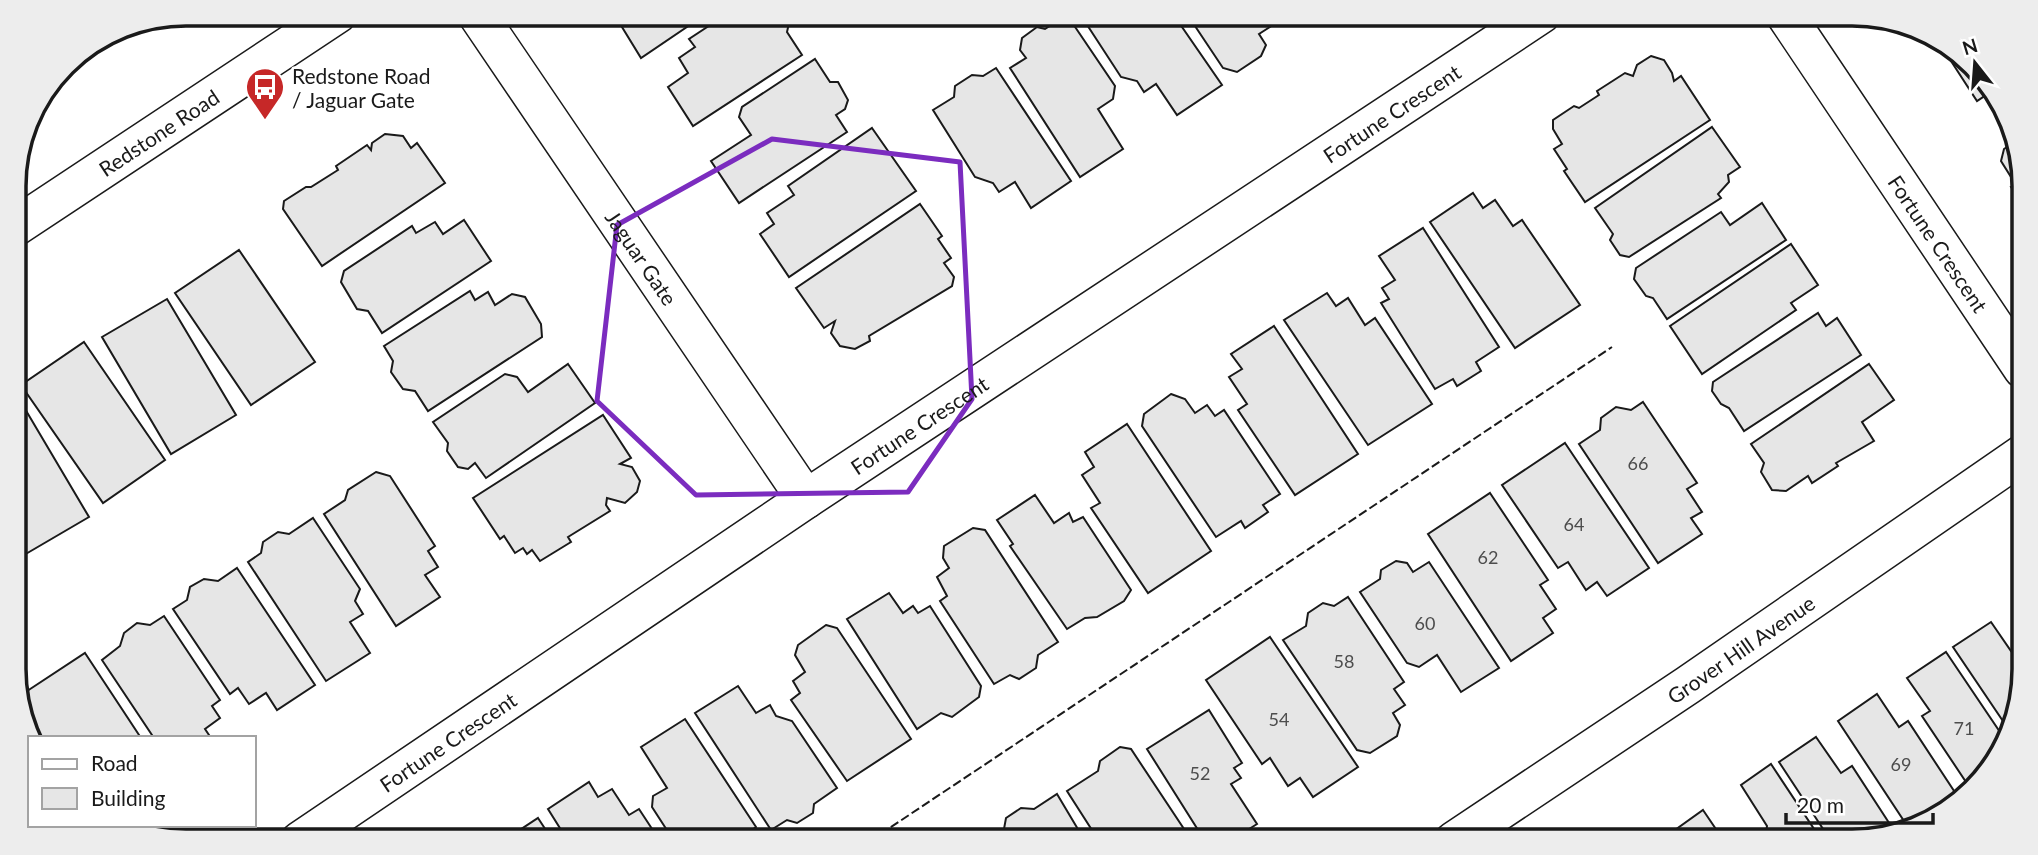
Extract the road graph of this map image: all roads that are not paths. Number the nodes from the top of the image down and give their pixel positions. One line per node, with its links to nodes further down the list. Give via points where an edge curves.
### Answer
1 (1523, 26): 8 (street, Fortune Crescent)
2 (1792, 26): 6 (street, Fortune Crescent)
3 (317, 27): 5 (street, Redstone Road)
4 (486, 27): 8 (street, Jaguar Gate)
5 (27, 219)
6 (2012, 353)
7 (2012, 462): 9 (street, Grover Hill Avenue)
8 (806, 499): 10 (street, Fortune Crescent)
9 (1473, 828)
10 (318, 829)

